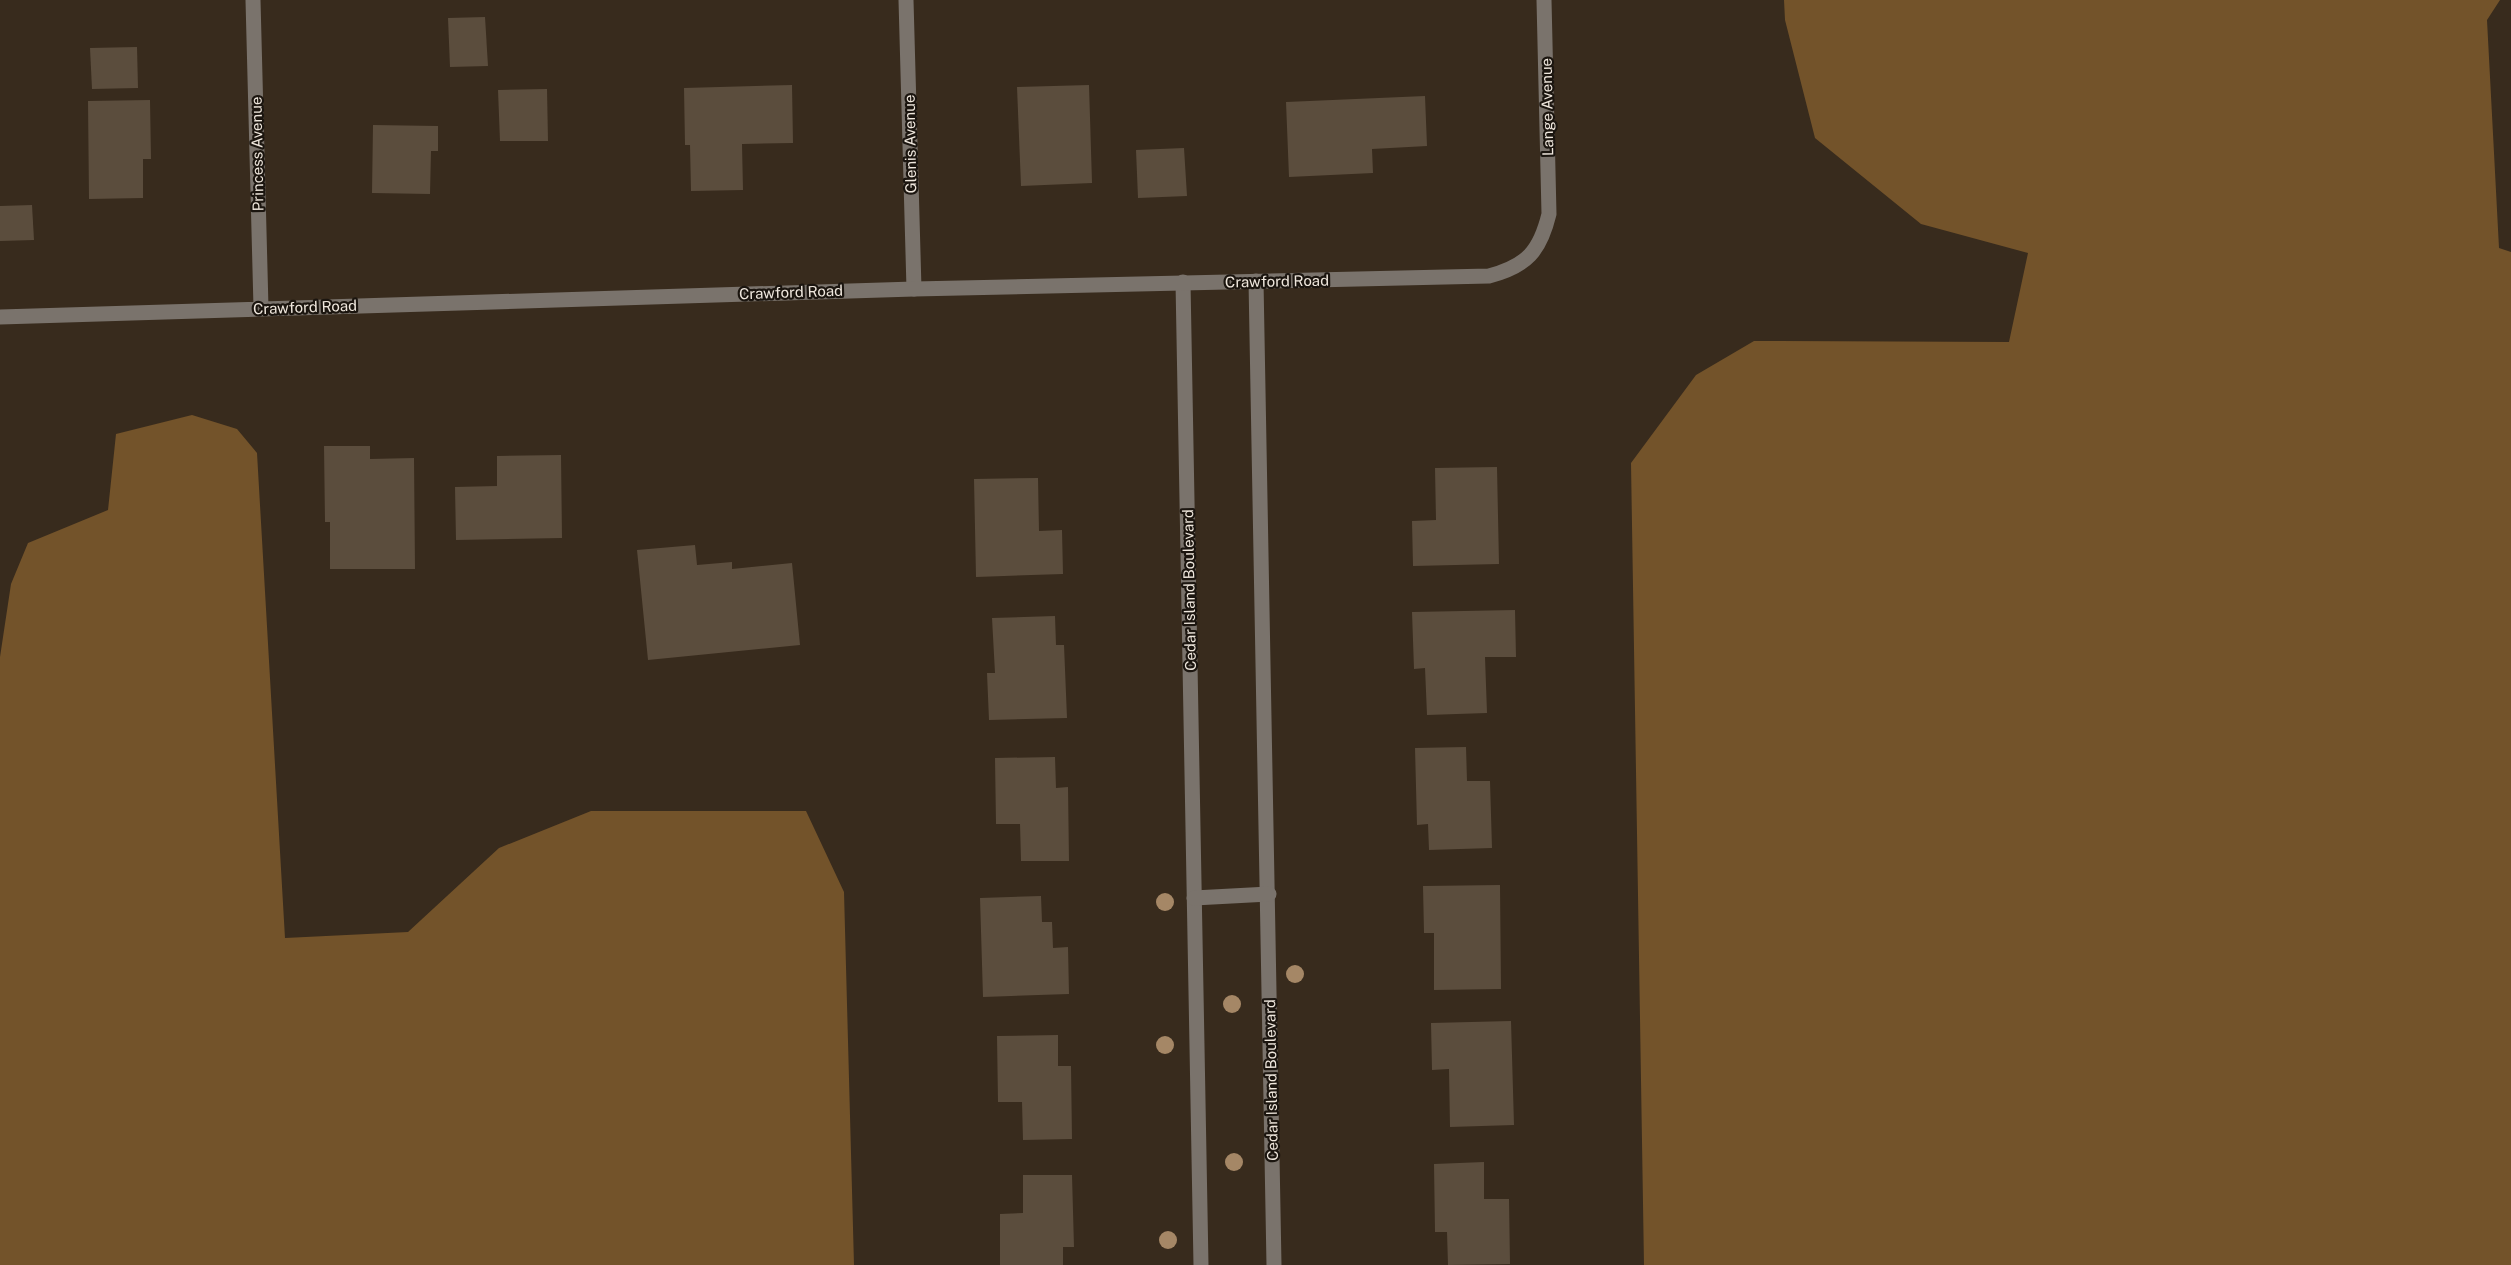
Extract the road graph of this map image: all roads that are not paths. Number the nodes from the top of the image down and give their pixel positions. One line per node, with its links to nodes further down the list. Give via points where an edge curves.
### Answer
1 (253, 0): 8 (street, Princess Avenue)
2 (906, 0): 7 (street, Glenis Avenue)
3 (1544, 0): 4 (street, Lange Avenue)
4 (1549, 214): 5 (street, Crawford Road, via 1533,254 1507,271 1489,276)
5 (1256, 281): 6 (street, Crawford Road); 10 (street, Cedar Island Boulevard)
6 (1183, 282): 7 (street, Crawford Road); 11 (street, Cedar Island Boulevard)
7 (914, 289): 8 (street, Crawford Road)
8 (261, 308): 9 (street, Crawford Road)
9 (0, 317)
10 (1269, 894): 11 (street); 13 (street, Cedar Island Boulevard)
11 (1194, 898): 12 (street, Cedar Island Boulevard)
12 (1201, 1265)
13 (1274, 1265)

